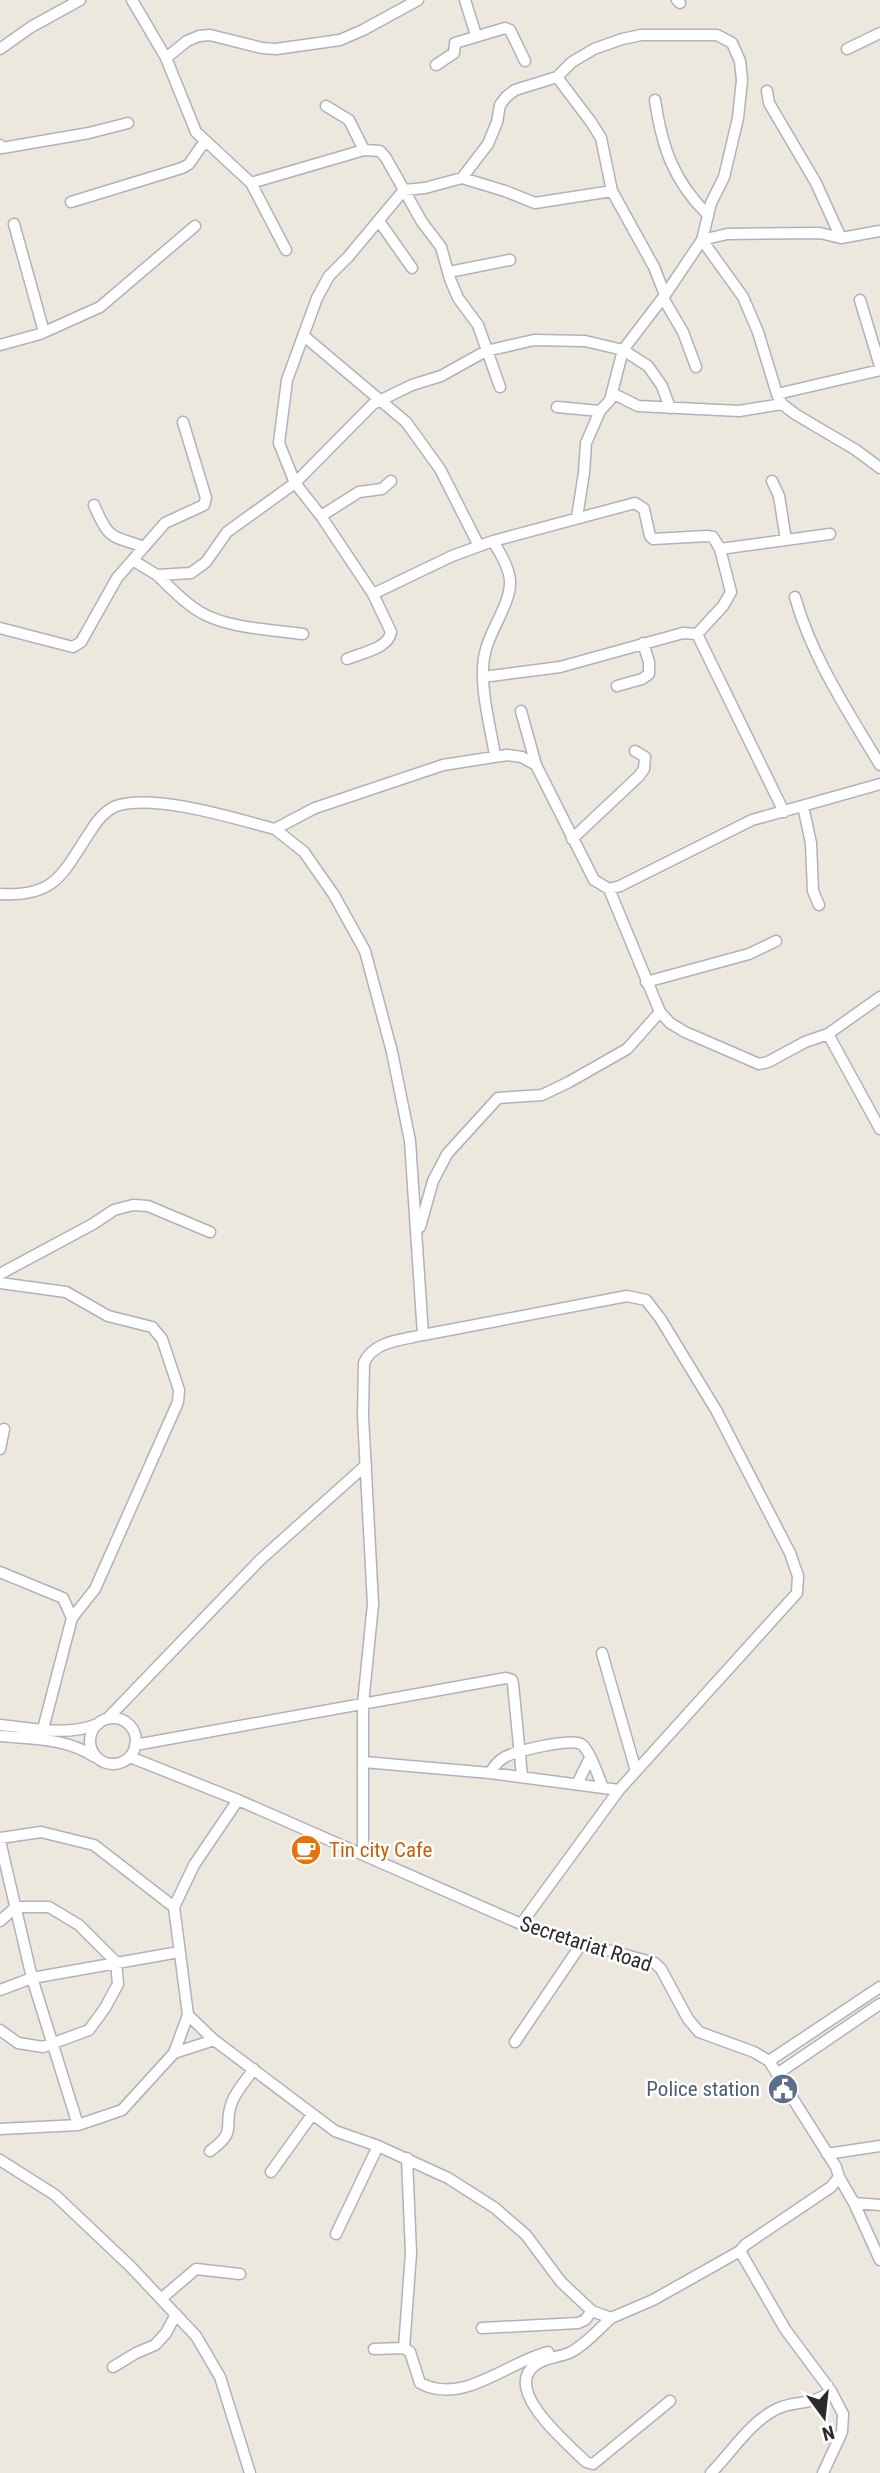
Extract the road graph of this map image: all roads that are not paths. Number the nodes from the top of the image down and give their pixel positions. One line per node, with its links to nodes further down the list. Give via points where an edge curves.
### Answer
1 (80, 0): 7 (street)
2 (132, 0): 9 (street)
3 (418, 0): 9 (street, via 340,40 262,48 200,36 187,40)
4 (465, 0): 6 (street)
5 (880, 33): 8 (street)
6 (476, 35): 10 (street, via 510,30); 11 (street, via 455,43 454,53)
7 (0, 49)
8 (847, 49)
9 (166, 58): 17 (street)
10 (525, 61)
11 (436, 65)
12 (556, 76): 20 (street, via 506,97 488,144); 23 (street, via 601,138); 25 (street, via 594,49 622,38 717,35 732,43 742,80 738,118 724,177)
13 (768, 91): 30 (street, via 769,103 816,183)
14 (655, 100): 25 (street, via 663,145 680,183)
15 (326, 106): 19 (street, via 349,120)
16 (128, 123): 18 (street)
17 (205, 141): 21 (street); 24 (street, via 182,168)
18 (1, 147)
19 (363, 150): 21 (street); 22 (street, via 380,151)
20 (462, 178): 22 (street); 23 (street, via 535,203)
21 (251, 183): 32 (street)
22 (404, 190): 26 (street); 35 (street, via 441,247)
23 (612, 191): 36 (street, via 654,267)
24 (71, 202)
25 (707, 214): 31 (street)
26 (379, 221): 34 (street); 39 (street, via 329,276)
27 (14, 224): 38 (street)
28 (195, 226): 38 (street, via 100,307)
29 (880, 231): 30 (street)
30 (841, 238): 31 (street, via 793,233 727,234)
31 (702, 240): 36 (street); 48 (street, via 743,298)
32 (286, 250)
33 (510, 260): 35 (street)
34 (412, 268)
35 (449, 272): 42 (street, via 458,298 478,325)
36 (664, 296): 41 (street); 43 (street)
37 (860, 300): 44 (street)
38 (44, 332): 40 (street)
39 (304, 335): 47 (street); 56 (street, via 287,380 279,443)
40 (0, 345)
41 (623, 350): 42 (street, via 585,341 534,340); 46 (street); 50 (street, via 648,366)
42 (486, 351): 45 (street); 47 (street, via 441,376)
43 (696, 367)
44 (880, 368): 48 (street)
45 (500, 387)
46 (612, 393): 50 (street, via 638,406); 51 (street)
47 (381, 399): 56 (street); 63 (street, via 406,422 436,463)
48 (779, 399): 50 (street, via 739,411); 53 (street)
49 (557, 407): 51 (street)
50 (670, 408)
51 (600, 411): 59 (street, via 586,443)
52 (183, 422): 64 (street, via 206,498 204,505 165,523)
53 (880, 468)
54 (391, 481): 58 (street, via 382,489 359,492)
55 (772, 481): 61 (street)
56 (295, 483): 58 (street); 67 (street, via 227,532 206,562 191,573)
57 (94, 505): 64 (street, via 105,531)
58 (321, 516): 68 (street)
59 (577, 517): 62 (street); 65 (street, via 635,503 644,509 653,539 707,536 713,537)
60 (830, 534): 61 (street)
61 (786, 540): 65 (street)
62 (493, 541): 63 (street); 75 (street, via 510,581 485,653)
63 (479, 546): 68 (street)
64 (144, 547): 66 (street)
65 (720, 549): 72 (street, via 731,592)
66 (134, 561): 67 (street); 70 (street, via 117,578 81,642 73,647)
67 (158, 575): 71 (street, via 202,614)
68 (373, 594): 74 (street, via 390,638)
69 (795, 597): 81 (street, via 817,658)
70 (0, 628)
71 (303, 634)
72 (697, 634): 73 (street); 84 (street)
73 (643, 643): 75 (street, via 560,667); 76 (street, via 649,674)
74 (347, 659)
75 (483, 677): 79 (street)
76 (617, 686)
77 (521, 711): 80 (street)
78 (635, 751): 86 (street, via 645,757 639,776)
79 (495, 755): 80 (street, via 522,757); 85 (street, via 443,765 315,808)
80 (536, 765): 86 (street)
81 (880, 765)
82 (880, 785): 83 (street)
83 (803, 806): 84 (street); 89 (street, via 811,843 813,891)
84 (784, 812): 87 (street, via 752,820)
85 (275, 830): 88 (street, via 190,807 114,807 98,819 54,882 40,892); 97 (street, via 304,852 365,951 410,1141)
86 (572, 839): 87 (street, via 594,880)
87 (609, 889): 91 (street)
88 (0, 894)
89 (819, 905)
90 (776, 941): 91 (street, via 749,954)
91 (646, 982): 93 (street)
92 (880, 997): 94 (street)
93 (660, 1012): 94 (street, via 685,1032 759,1064); 97 (street, via 627,1049 569,1082 542,1095 499,1098 447,1153 433,1181)
94 (828, 1034): 95 (street)
95 (880, 1129)
96 (210, 1233): 98 (street, via 148,1206 133,1205 114,1210)
97 (418, 1235): 100 (street)
98 (0, 1274)
99 (0, 1283): 105 (street, via 66,1292 108,1316 152,1327 162,1339 179,1390 178,1402 95,1589)
100 (423, 1335): 103 (street, via 375,1348 363,1363); 118 (street, via 627,1296 646,1300 716,1410 790,1553 798,1576 797,1593)
101 (4, 1429): 102 (street)
102 (0, 1448)
103 (366, 1465): 107 (street, via 373,1604); 108 (street, via 260,1560)
104 (0, 1572): 105 (street, via 63,1598)
105 (72, 1618): 110 (street)
106 (603, 1653): 118 (street)
107 (363, 1704): 112 (street); 113 (street, via 506,1678 513,1684); 117 (street)
108 (103, 1721): 110 (street, via 71,1731); 112 (street, via 128,1724); 116 (street, via 90,1736)
109 (0, 1725): 110 (street)
110 (43, 1729)
111 (0, 1736): 116 (street, via 61,1742)
112 (135, 1745): 114 (street)
113 (520, 1752): 115 (street, via 580,1743); 119 (street, via 506,1756); 120 (street)
114 (130, 1756): 116 (street, via 112,1765); 124 (street, Secretariat Road)
115 (590, 1758): 121 (street); 122 (street)
116 (97, 1759)
117 (364, 1762): 119 (street); 126 (street)
118 (636, 1771): 123 (street)
119 (490, 1773): 120 (street)
120 (522, 1776): 121 (street)
121 (577, 1784): 122 (street)
122 (603, 1788): 123 (street)
123 (619, 1790): 130 (street)
124 (237, 1800): 126 (street, Secretariat Road); 128 (street, via 194,1865)
125 (0, 1839): 127 (street); 128 (street, via 41,1832 94,1845)
126 (363, 1855): 130 (street, Secretariat Road)
127 (16, 1907): 129 (street); 133 (street, via 49,1907 79,1926); 134 (street)
128 (174, 1907): 132 (street)
129 (0, 1921)
130 (521, 1924): 131 (street, Secretariat Road)
131 (582, 1943): 142 (street); 144 (street, Secretariat Road, via 655,1963 699,2032)
132 (179, 1952): 133 (street); 138 (street)
133 (116, 1962): 134 (street); 141 (street, via 118,1984 89,2030)
134 (33, 1978): 136 (street); 141 (street)
135 (880, 1987): 144 (street)
136 (0, 1990)
137 (880, 2004): 146 (street)
138 (188, 2015): 140 (street); 143 (street)
139 (0, 2030): 141 (street, via 18,2043 43,2047)
140 (214, 2040): 143 (street); 145 (street)
141 (54, 2042): 148 (street)
142 (515, 2042)
143 (174, 2053): 148 (street, via 122,2110)
144 (769, 2061): 146 (street)
145 (254, 2069): 147 (street); 152 (street, via 232,2102 229,2133)
146 (777, 2074): 153 (street)
147 (312, 2115): 150 (street, via 335,2131); 156 (street)
148 (78, 2125): 149 (street)
149 (0, 2129)
150 (379, 2146): 154 (street); 160 (street)
151 (880, 2146): 153 (street)
152 (210, 2151)
153 (827, 2154): 157 (street)
154 (407, 2158): 165 (street, via 495,2208 526,2235 561,2282); 169 (street, via 411,2253)
155 (0, 2160): 164 (street, via 55,2195)
156 (271, 2172)
157 (839, 2177): 158 (street); 161 (street)
158 (854, 2203): 159 (street); 162 (street)
159 (880, 2205)
160 (336, 2234)
161 (740, 2251): 167 (street); 173 (street, via 785,2329)
162 (880, 2260)
163 (240, 2274): 164 (street, via 196,2269)
164 (162, 2298): 166 (street)
165 (592, 2311): 167 (street); 168 (street, via 578,2323)
166 (176, 2314): 172 (street, via 155,2345); 176 (street, via 196,2336 220,2376)
167 (611, 2318): 171 (street)
168 (482, 2328)
169 (404, 2348): 170 (street); 171 (street, via 410,2352 420,2383 433,2390 474,2384 544,2352)
170 (374, 2349)
171 (571, 2352): 175 (street, via 530,2369 525,2384 538,2413)
172 (113, 2367)
173 (831, 2391): 177 (street, via 814,2402 778,2408 759,2421); 178 (street, via 844,2422)
174 (670, 2400): 175 (street)
175 (591, 2468)
176 (250, 2473)
177 (711, 2473)
178 (823, 2473)

